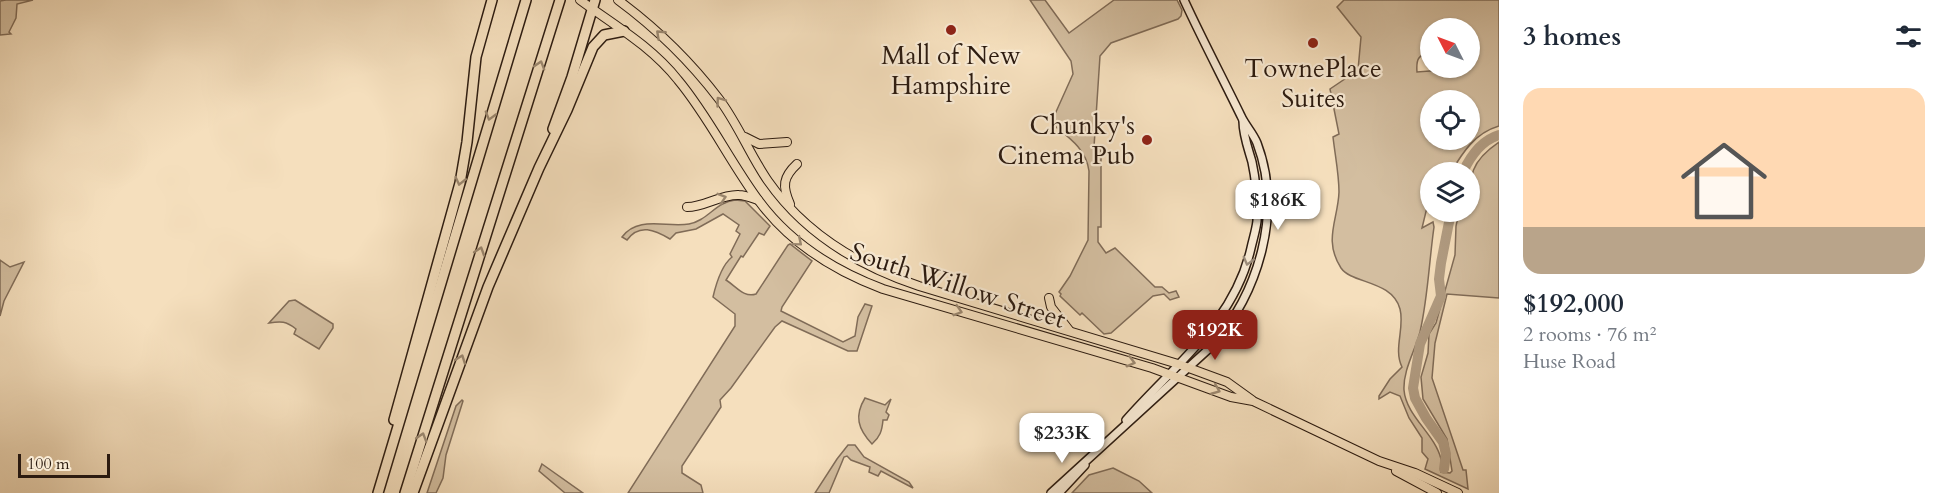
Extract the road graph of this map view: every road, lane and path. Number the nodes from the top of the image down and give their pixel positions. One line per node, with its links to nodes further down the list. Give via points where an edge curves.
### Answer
1 (492, 0): 27 (highway, one-way to 27, via 476,57 460,183 397,408)
2 (526, 0): 27 (highway, one-way to 27)
3 (560, 0): 29 (highway, one-way to 3)
4 (580, 0): 7 (main road, South Willow Street)
5 (618, 0): 10 (main road, South Willow Street, one-way to 5, via 681,54)
6 (1184, 0): 9 (street)
7 (594, 4): 8 (main road, South Willow Street); 13 (highway)
8 (624, 31): 13 (highway, via 599,38 593,47); 14 (main road, South Willow Street, via 679,81)
9 (1243, 121): 19 (street, one-way to 19, via 1257,191 1257,222 1248,261 1233,299 1212,329); 20 (street, via 1256,142 1266,177 1264,238 1254,279 1238,311 1213,345)
10 (740, 131): 11 (main road, via 755,143); 16 (main road, South Willow Street, via 768,181)
11 (786, 142)
12 (797, 164): 16 (main road, via 784,183)
13 (539, 168): 30 (highway, one-way to 13, via 488,287)
14 (758, 200): 15 (main road, one-way to 14, via 736,195); 21 (main road, South Willow Street, one-way to 21, via 802,245 858,279)
15 (687, 207)
16 (793, 211): 18 (main road, South Willow Street, via 831,244 878,271)
17 (1049, 298): 18 (main road, via 1052,309)
18 (1070, 331): 19 (main road, South Willow Street)
19 (1178, 364): 20 (main road, South Willow Street); 21 (street)
20 (1189, 367): 22 (street); 23 (main road, South Willow Street, via 1233,386)
21 (1169, 373): 22 (main road, South Willow Street); 24 (street)
22 (1180, 376): 23 (main road, South Willow Street, one-way to 23, via 1232,397); 24 (street)
23 (1253, 401): 26 (main road, South Willow Street)
24 (1110, 438): 25 (street)
25 (1092, 456): 31 (street); 32 (street)
26 (1390, 466): 33 (main road, South Willow Street); 34 (main road, South Willow Street)
27 (382, 478): 28 (highway)
28 (378, 493)
29 (405, 493)
30 (413, 493)
31 (1051, 493)
32 (1059, 493)
33 (1437, 493)
34 (1458, 493)

